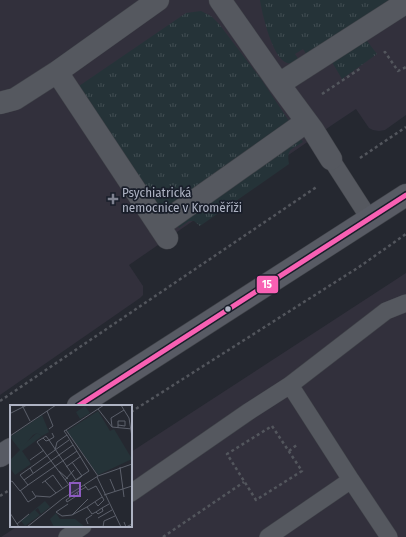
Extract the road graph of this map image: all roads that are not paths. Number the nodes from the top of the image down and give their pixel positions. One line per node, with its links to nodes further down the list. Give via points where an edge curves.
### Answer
1 (158, 0): 4 (street)
2 (220, 0): 5 (street)
3 (402, 2): 5 (street)
4 (57, 72): 6 (street, via 15,99); 7 (street, via 163,232)
5 (278, 84): 7 (street)
6 (0, 103)
7 (306, 122): 8 (street)
8 (335, 165): 10 (lane)
9 (406, 195): 10 (street)
10 (369, 218): 13 (street)
11 (406, 303): 12 (lane, via 386,311)
12 (290, 385): 16 (lane); 17 (lane)
13 (80, 405)
14 (10, 450): 15 (street)
15 (0, 456)
16 (351, 480): 20 (lane); 21 (lane)
17 (132, 492)
18 (82, 527): 19 (lane)
19 (67, 537)
20 (268, 537)
21 (389, 537)

